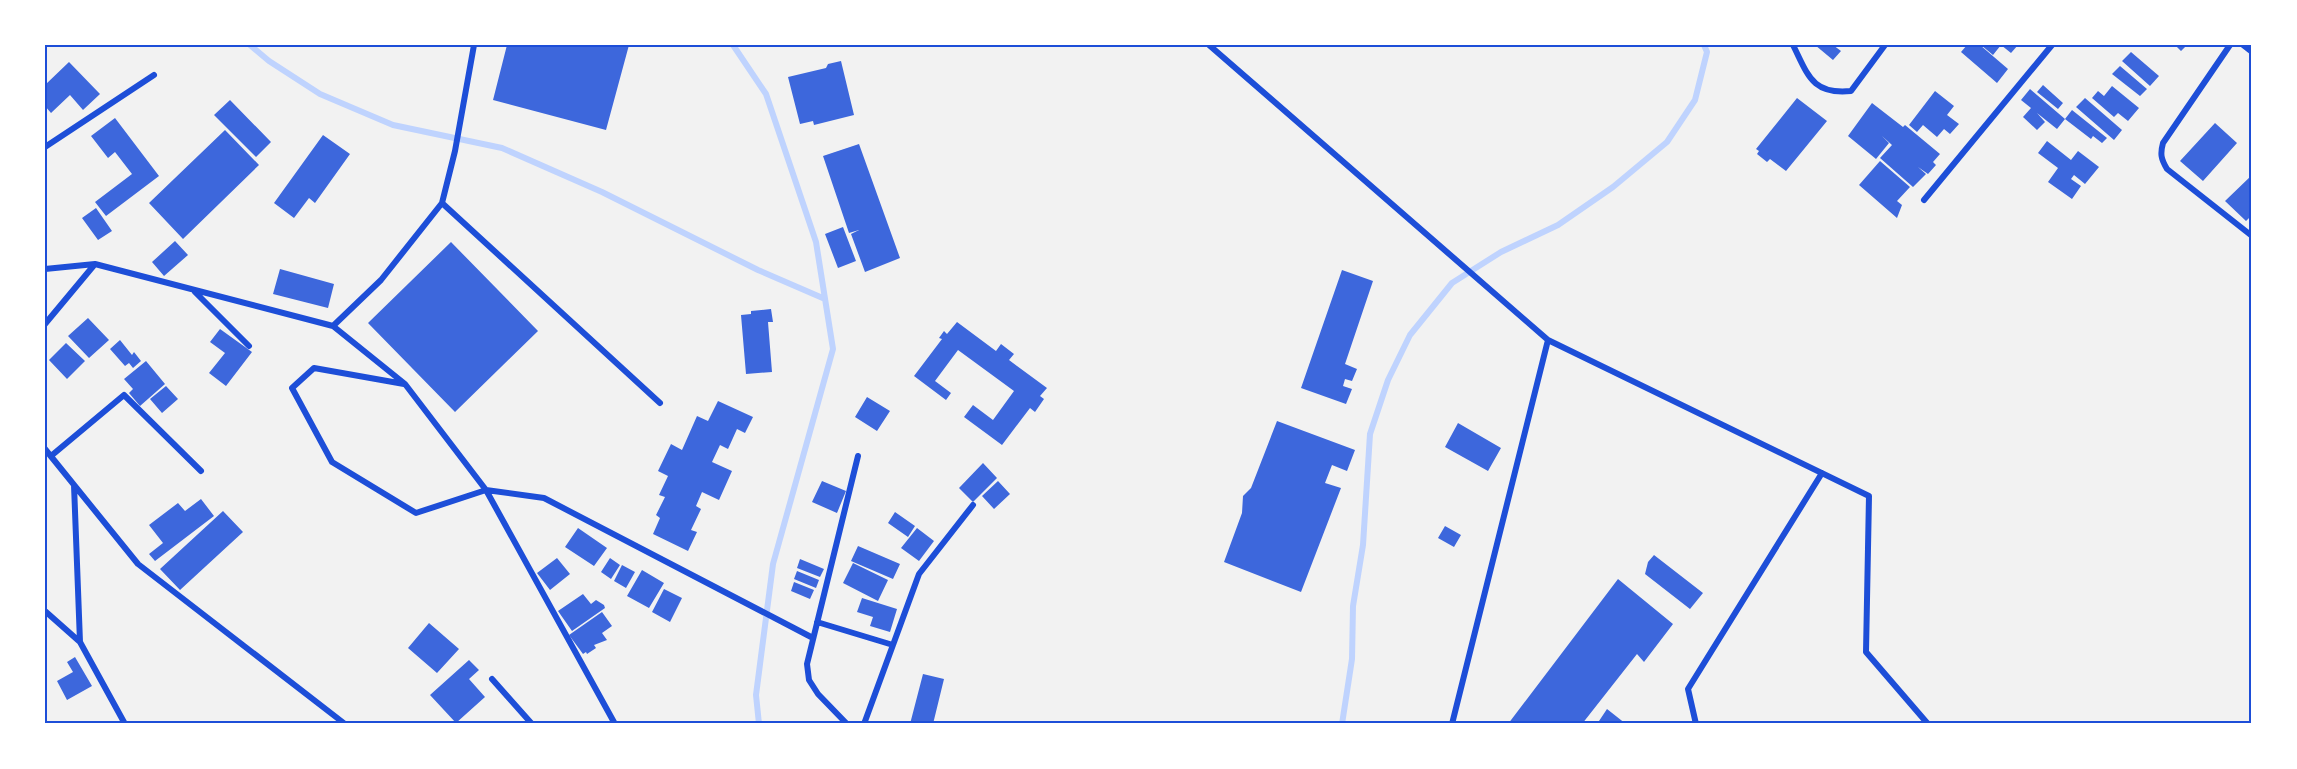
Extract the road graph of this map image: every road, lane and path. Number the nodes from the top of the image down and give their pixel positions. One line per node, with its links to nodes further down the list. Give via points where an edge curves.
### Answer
1 (474, 45): 12 (street)
2 (1209, 45): 19 (street)
3 (1793, 45): 4 (street, via 1810,80 1837,92 1851,91)
4 (1885, 45)
5 (2052, 45): 11 (street)
6 (2230, 45): 13 (street, via 2160,153 2167,169)
7 (2243, 45): 8 (street)
8 (2252, 52)
9 (154, 75): 10 (street)
10 (45, 147)
11 (1924, 200)
12 (442, 203): 18 (street, via 381,279); 22 (street)
13 (2252, 236)
14 (95, 264): 15 (street); 16 (street); 17 (street)
15 (45, 269)
16 (194, 291): 18 (street); 20 (street)
17 (45, 324)
18 (333, 326): 21 (street)
19 (1548, 340): 27 (street); 43 (street)
20 (249, 346)
21 (405, 384): 29 (street); 29 (street, via 314,368 292,388 332,462 416,513)
22 (660, 403)
23 (45, 449): 24 (street)
24 (51, 456): 26 (street, via 124,396); 28 (street)
25 (858, 456): 32 (street)
26 (201, 471)
27 (1822, 473): 44 (street, via 1688,689); 45 (street, via 1869,496 1866,652)
28 (74, 485): 34 (street); 38 (street, via 138,564)
29 (486, 490): 33 (street, via 544,498); 40 (street)
30 (973, 506): 35 (street, via 919,574)
31 (45, 611): 34 (street)
32 (817, 622): 33 (street); 35 (street)
33 (813, 638): 41 (street, via 807,664 809,680)
34 (80, 642): 37 (street)
35 (893, 645): 42 (street)
36 (492, 679): 39 (street)
37 (125, 724)
38 (345, 724)
39 (532, 724)
40 (615, 724)
41 (847, 724)
42 (864, 724)
43 (1452, 724)
44 (1696, 724)
45 (1928, 724)

